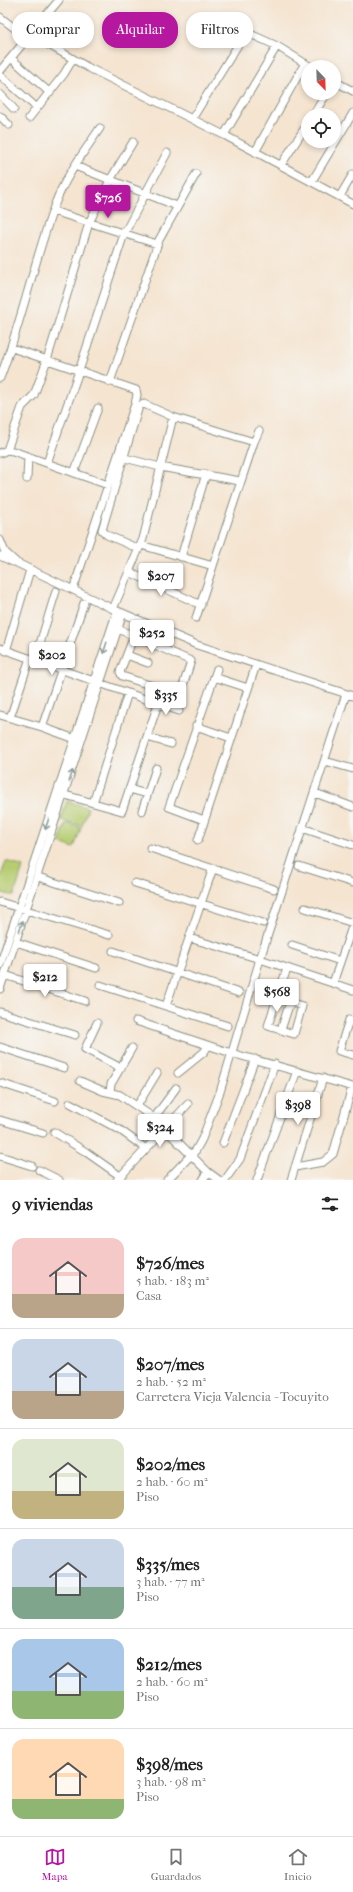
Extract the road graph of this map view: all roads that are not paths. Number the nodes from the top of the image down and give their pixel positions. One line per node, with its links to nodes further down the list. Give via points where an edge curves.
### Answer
1 (59, 0): 2 (street)
2 (49, 12)
3 (0, 17): 4 (street)
4 (12, 25)
5 (277, 46): 10 (street); 23 (street, via 244,33); 27 (street)
6 (19, 48): 8 (street)
7 (52, 48): 9 (street)
8 (11, 58): 11 (street); 16 (street)
9 (73, 59): 16 (street); 23 (street)
10 (301, 61)
11 (0, 71)
12 (0, 75): 18 (street)
13 (301, 76): 29 (street)
14 (341, 85): 15 (street)
15 (353, 91)
16 (50, 93): 18 (street)
17 (0, 94): 19 (street)
18 (37, 108): 22 (street)
19 (14, 109)
20 (353, 113): 36 (street)
21 (0, 116): 24 (street)
22 (29, 118)
23 (192, 119): 27 (street)
24 (9, 125)
25 (100, 128): 32 (street)
26 (301, 134): 31 (street)
27 (224, 135): 29 (street)
28 (133, 142): 35 (street)
29 (255, 152): 31 (street)
30 (167, 153): 37 (street)
31 (281, 165): 36 (street)
32 (75, 166): 35 (street); 41 (street)
33 (196, 174): 40 (street)
34 (353, 174): 38 (street)
35 (110, 180): 37 (street); 42 (street)
36 (312, 181): 38 (street)
37 (145, 194): 40 (street); 43 (street)
38 (340, 196): 39 (street)
39 (353, 204)
40 (177, 206): 44 (street)
41 (53, 211): 42 (street); 45 (street)
42 (90, 222): 43 (street); 46 (street)
43 (124, 234): 44 (street); 47 (street)
44 (157, 244): 49 (street)
45 (12, 348): 46 (street); 48 (street)
46 (48, 360): 47 (street); 54 (street, via 34,395 22,407)
47 (79, 371): 49 (street); 58 (street)
48 (0, 378)
49 (110, 382): 64 (street, via 136,390 137,394)
50 (98, 408): 60 (street)
51 (173, 416): 53 (street); 57 (street, via 144,404 139,406); 59 (street)
52 (259, 431): 53 (street)
53 (254, 442): 63 (street)
54 (7, 450): 55 (street); 56 (street)
55 (0, 453)
56 (28, 456): 58 (street); 62 (street)
57 (125, 458): 59 (street); 66 (street, via 102,530 107,535)
58 (47, 463): 60 (street)
59 (160, 467): 61 (street); 66 (street)
60 (74, 472): 64 (street)
61 (206, 474): 63 (street); 68 (street)
62 (27, 479)
63 (240, 481): 70 (street)
64 (108, 484): 73 (street)
65 (0, 540): 69 (street, via 5,552)
66 (140, 547): 68 (street); 72 (street)
67 (0, 556): 69 (street)
68 (181, 558): 70 (street)
69 (17, 563): 71 (street)
70 (213, 566): 76 (street)
71 (30, 570): 73 (street); 81 (street)
72 (129, 572): 76 (street); 77 (street)
73 (74, 590): 77 (street)
74 (56, 591): 83 (street)
75 (84, 603): 86 (street)
76 (201, 605): 78 (street)
77 (118, 611): 79 (street); 85 (street, via 197,645); 87 (street, one-way to 87)
78 (196, 618)
79 (118, 630): 80 (street); 87 (street)
80 (134, 636): 82 (street); 82 (street, via 191,661 180,695 122,676 120,672)
81 (3, 649): 83 (street)
82 (127, 656): 84 (street)
83 (32, 659): 86 (street); 94 (street)
84 (148, 663)
85 (256, 665): 88 (street); 90 (street)
86 (61, 669): 87 (street); 96 (street)
87 (97, 682): 89 (street); 99 (street)
88 (248, 688): 95 (street, via 216,673); 98 (street)
89 (128, 693): 91 (street); 108 (street)
90 (350, 695): 101 (street)
91 (158, 704): 92 (street); 97 (street)
92 (179, 711)
93 (0, 715): 94 (street)
94 (10, 718): 96 (street)
95 (196, 726): 98 (street); 111 (street, via 169,807)
96 (42, 727): 99 (street)
97 (147, 737): 100 (street); 104 (street)
98 (231, 738): 111 (street)
99 (78, 740): 107 (street, one-way to 99); 125 (street, one-way to 125)
100 (171, 744)
101 (325, 761): 103 (street); 105 (street)
102 (156, 768): 106 (street)
103 (353, 769)
104 (129, 789): 106 (street); 108 (street, via 122,811)
105 (315, 793): 109 (street); 112 (street)
106 (147, 794): 110 (street)
107 (65, 795): 108 (street); 118 (street)
108 (93, 803)
109 (353, 806)
110 (142, 811)
111 (204, 820): 113 (street)
112 (302, 828): 114 (street); 134 (street)
113 (198, 840)
114 (353, 845)
115 (150, 848): 117 (street)
116 (299, 866): 120 (street)
117 (213, 868): 121 (street); 124 (street)
118 (38, 877): 123 (street); 125 (street)
119 (136, 883): 124 (street)
120 (353, 883)
121 (274, 889)
122 (0, 902): 125 (street)
123 (119, 902)
124 (201, 904): 127 (street); 130 (street)
125 (23, 908): 129 (street); 131 (street, one-way to 125); 136 (street)
126 (305, 908): 128 (street)
127 (263, 923)
128 (353, 924): 135 (street)
129 (109, 935)
130 (189, 938): 134 (street); 139 (street)
131 (16, 942): 137 (street); 140 (street)
132 (292, 945): 135 (street)
133 (112, 951): 139 (street)
134 (260, 959): 138 (street); 161 (street)
135 (340, 961): 141 (street)
136 (0, 965)
137 (96, 968)
138 (287, 969): 141 (street); 146 (street)
139 (177, 972): 145 (street); 149 (street)
140 (5, 975): 143 (street); 147 (street)
141 (333, 983): 144 (street)
142 (100, 985): 149 (street)
143 (0, 989)
144 (353, 990)
145 (239, 993)
146 (277, 998): 148 (street); 155 (street, via 268,1026)
147 (85, 1001)
148 (290, 1002): 155 (street); 155 (street, via 302,1006 294,1034)
149 (166, 1006): 154 (street)
150 (0, 1012): 156 (street)
151 (136, 1021): 157 (street)
152 (97, 1022): 166 (street, via 85,1049)
153 (353, 1022): 162 (street, via 349,1020 339,1050)
154 (228, 1026)
155 (282, 1030)
156 (75, 1035)
157 (208, 1046): 161 (street); 168 (street)
158 (353, 1046): 162 (street)
159 (0, 1047): 165 (street)
160 (132, 1048): 166 (street)
161 (231, 1053): 163 (street); 187 (street, via 220,1092 202,1139)
162 (352, 1055)
163 (255, 1059): 164 (street); 185 (street)
164 (275, 1064): 167 (street); 198 (street, via 240,1159)
165 (64, 1068)
166 (121, 1068): 175 (street, via 111,1084)
167 (297, 1071): 170 (street); 199 (street)
168 (178, 1072)
169 (157, 1073): 179 (street)
170 (323, 1078): 173 (street); 190 (street)
171 (80, 1081): 175 (street)
172 (0, 1083): 176 (street)
173 (352, 1087): 190 (street, via 333,1154 323,1162)
174 (176, 1088): 180 (street)
175 (110, 1092): 179 (street)
176 (55, 1101)
177 (70, 1103): 186 (street, via 120,1130)
178 (188, 1104): 182 (street)
179 (137, 1106): 180 (street)
180 (154, 1118): 182 (street)
181 (0, 1120): 184 (street)
182 (166, 1128): 186 (street); 187 (street)
183 (54, 1132): 193 (street, via 86,1152)
184 (43, 1134)
185 (223, 1143)
186 (145, 1148): 193 (street)
187 (191, 1155): 192 (street); 195 (street)
188 (0, 1156): 189 (street)
189 (32, 1166)
190 (295, 1167): 200 (street)
191 (39, 1170): 194 (street)
192 (208, 1172): 196 (street); 197 (street)
193 (119, 1178)
194 (59, 1180)
195 (167, 1180)
196 (203, 1180)
197 (219, 1180)
198 (225, 1180)
199 (257, 1180)
200 (291, 1180)

